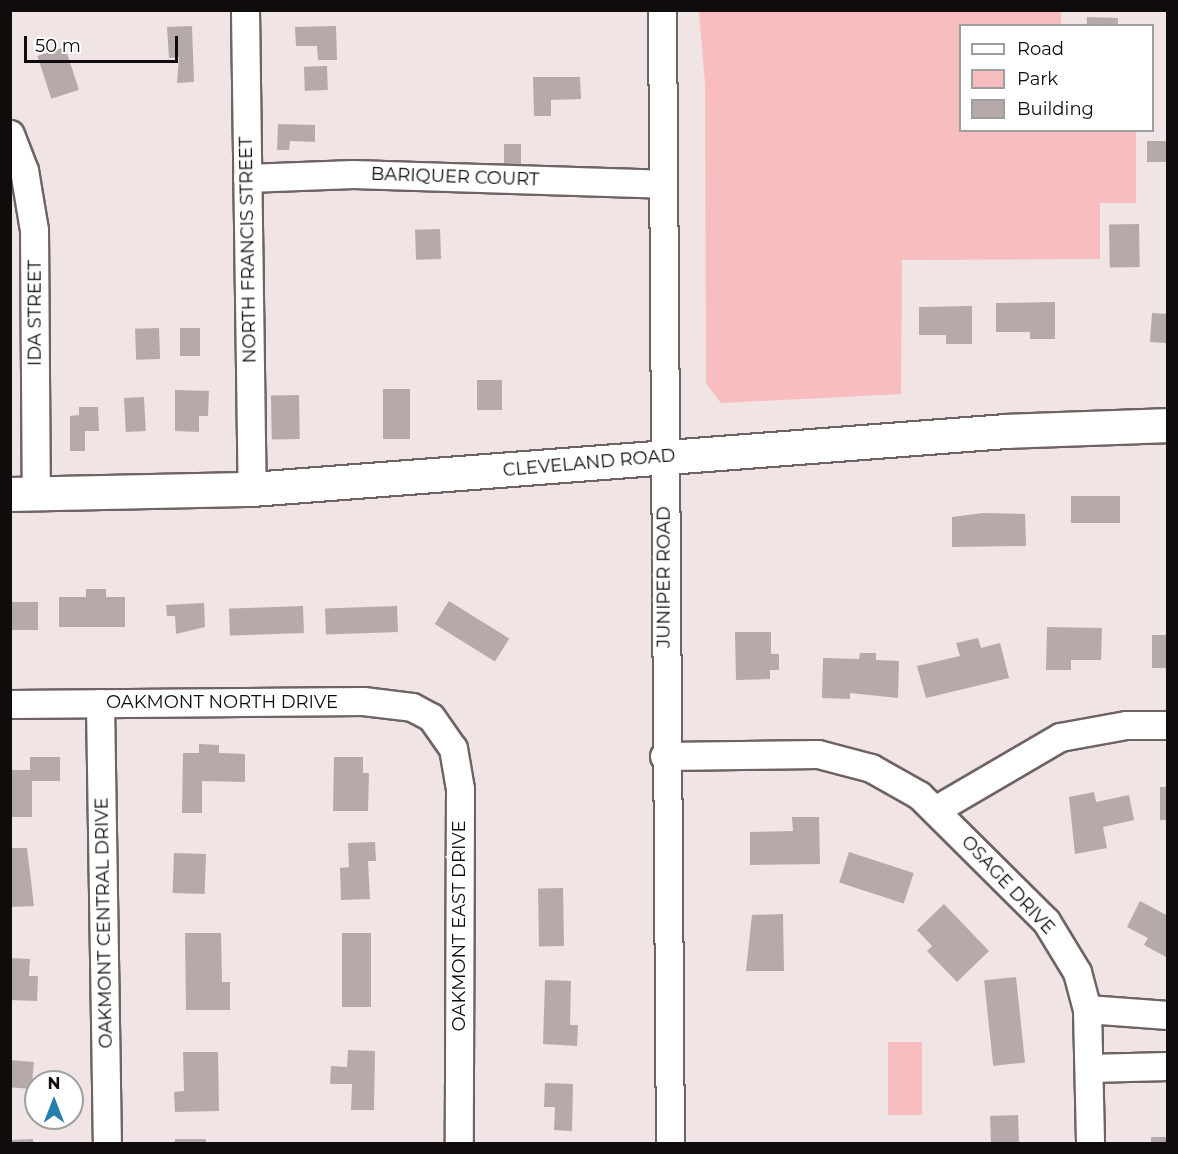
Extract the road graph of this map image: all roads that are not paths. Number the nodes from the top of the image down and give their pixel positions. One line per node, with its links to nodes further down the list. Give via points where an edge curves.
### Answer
1 (245, 10): 4 (street, NORTH FRANCIS STREET)
2 (662, 10): 5 (street, JUNIPER ROAD)
3 (10, 134): 9 (street, IDA STREET, via 24,170 34,230)
4 (247, 178): 5 (street, BARIQUER COURT, via 352,174); 8 (street, NORTH FRANCIS STREET)
5 (663, 184): 7 (street, JUNIPER ROAD)
6 (1167, 425): 7 (main road, CLEVELAND ROAD, via 1006,431)
7 (664, 456): 8 (main road, CLEVELAND ROAD); 14 (street, JUNIPER ROAD)
8 (252, 489): 9 (main road, CLEVELAND ROAD)
9 (23, 494)
10 (100, 703): 11 (street, OAKMONT NORTH DRIVE); 12 (street, OAKMONT NORTH DRIVE, via 363,701 412,707); 20 (street, OAKMONT CENTRAL DRIVE)
11 (10, 704)
12 (431, 717): 21 (street, OAKMONT EAST DRIVE, via 453,748 460,789)
13 (1167, 725): 15 (street, via 1126,725 1060,737)
14 (664, 756): 15 (street, OSAGE DRIVE, via 790,753 838,758 894,779); 22 (street, JUNIPER ROAD)
15 (935, 810): 16 (street, OSAGE DRIVE, via 1046,921 1077,972)
16 (1087, 1009): 17 (street); 19 (street, OSAGE DRIVE)
17 (1167, 1016)
18 (1167, 1066): 19 (street)
19 (1089, 1068): 23 (street, OSAGE DRIVE)
20 (107, 1143)
21 (459, 1143)
22 (670, 1143)
23 (1090, 1143)

